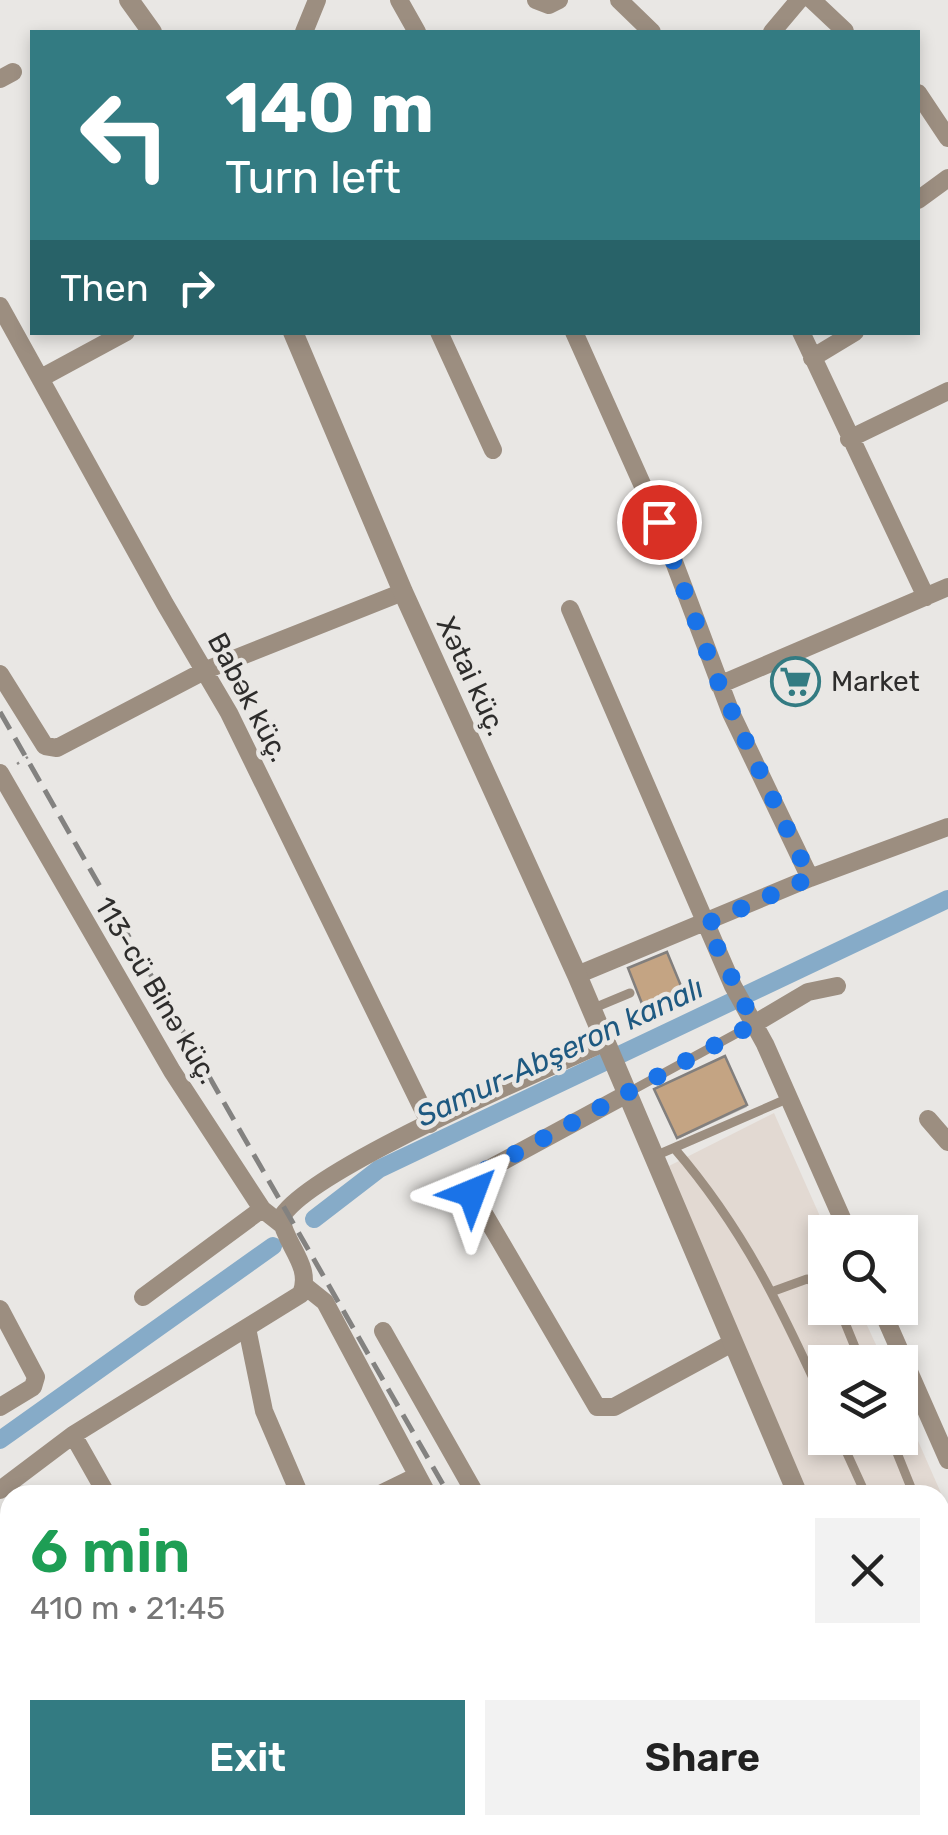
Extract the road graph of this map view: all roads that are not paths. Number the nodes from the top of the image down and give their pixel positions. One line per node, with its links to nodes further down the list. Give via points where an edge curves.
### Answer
1 (129, 0): 9 (street)
2 (317, 0): 10 (street)
3 (399, 0): 11 (street)
4 (536, 0): 5 (street)
5 (559, 0)
6 (619, 0): 12 (street)
7 (799, 0): 13 (street)
8 (812, 0): 14 (street)
9 (151, 30)
10 (305, 30)
11 (417, 30)
12 (650, 30)
13 (774, 30)
14 (845, 30)
15 (920, 97): 16 (street)
16 (948, 138)
17 (948, 178): 18 (street)
18 (920, 199)
19 (0, 306): 20 (street, Babək küç.)
20 (24, 329): 28 (street, Babək küç.)
21 (120, 335): 28 (street)
22 (294, 335): 33 (street, Xətai küç.)
23 (440, 335): 31 (street)
24 (575, 335): 38 (street, via 659,522)
25 (802, 335): 27 (street)
26 (849, 335): 27 (street)
27 (812, 358): 30 (street)
28 (41, 378): 36 (street, Babək küç.)
29 (948, 391): 30 (street)
30 (849, 438): 34 (street)
31 (493, 450)
32 (948, 587): 34 (street)
33 (403, 592): 36 (street); 43 (street, Xətai küç.)
34 (926, 597): 38 (street)
35 (570, 609): 42 (street)
36 (206, 670): 37 (street, via 51,747); 52 (street, Babək küç.)
37 (0, 674)
38 (719, 684): 41 (street)
39 (0, 773): 56 (street, 113-cü Binə küç., via 162,1055)
40 (948, 827): 41 (street)
41 (810, 878): 42 (street)
42 (706, 924): 43 (street); 47 (street)
43 (577, 975): 46 (street, Xətai küç.)
44 (837, 986): 47 (street)
45 (630, 993): 46 (lane)
46 (591, 1010): 48 (street, Xətai küç.)
47 (750, 1016): 49 (lane); 50 (street)
48 (605, 1042): 49 (street, Xətai küç.); 52 (street)
49 (626, 1094): 55 (street); 67 (street, via 474,1176 472,1193 597,1406 614,1407)
50 (789, 1098): 54 (lane); 57 (street)
51 (928, 1119): 53 (street)
52 (430, 1124): 58 (street, via 318,1186 287,1208)
53 (948, 1142)
54 (674, 1148): 55 (lane); 61 (lane, via 725,1210)
55 (652, 1158): 67 (street)
56 (262, 1209): 58 (street, 113-cü Binə küç.); 62 (street)
57 (841, 1215)
58 (281, 1224): 60 (street, via 304,1270)
59 (808, 1278): 61 (lane)
60 (304, 1286): 65 (street); 74 (street, via 324,1302)
61 (774, 1291): 68 (lane)
62 (143, 1297)
63 (0, 1309): 69 (street, via 36,1377 33,1387)
64 (888, 1325): 73 (street)
65 (246, 1328): 70 (street); 77 (street, via 264,1411)
66 (383, 1331): 80 (street)
67 (732, 1343): 81 (street)
68 (808, 1366)
69 (0, 1407)
70 (74, 1435): 75 (street); 76 (street)
71 (848, 1455): 82 (lane)
72 (898, 1455): 83 (lane)
73 (948, 1460)
74 (417, 1476): 78 (street); 79 (street)
75 (7, 1485)
76 (102, 1485)
77 (296, 1485)
78 (399, 1485)
79 (422, 1485)
80 (470, 1485)
81 (794, 1485)
82 (861, 1485)
83 (910, 1485)

